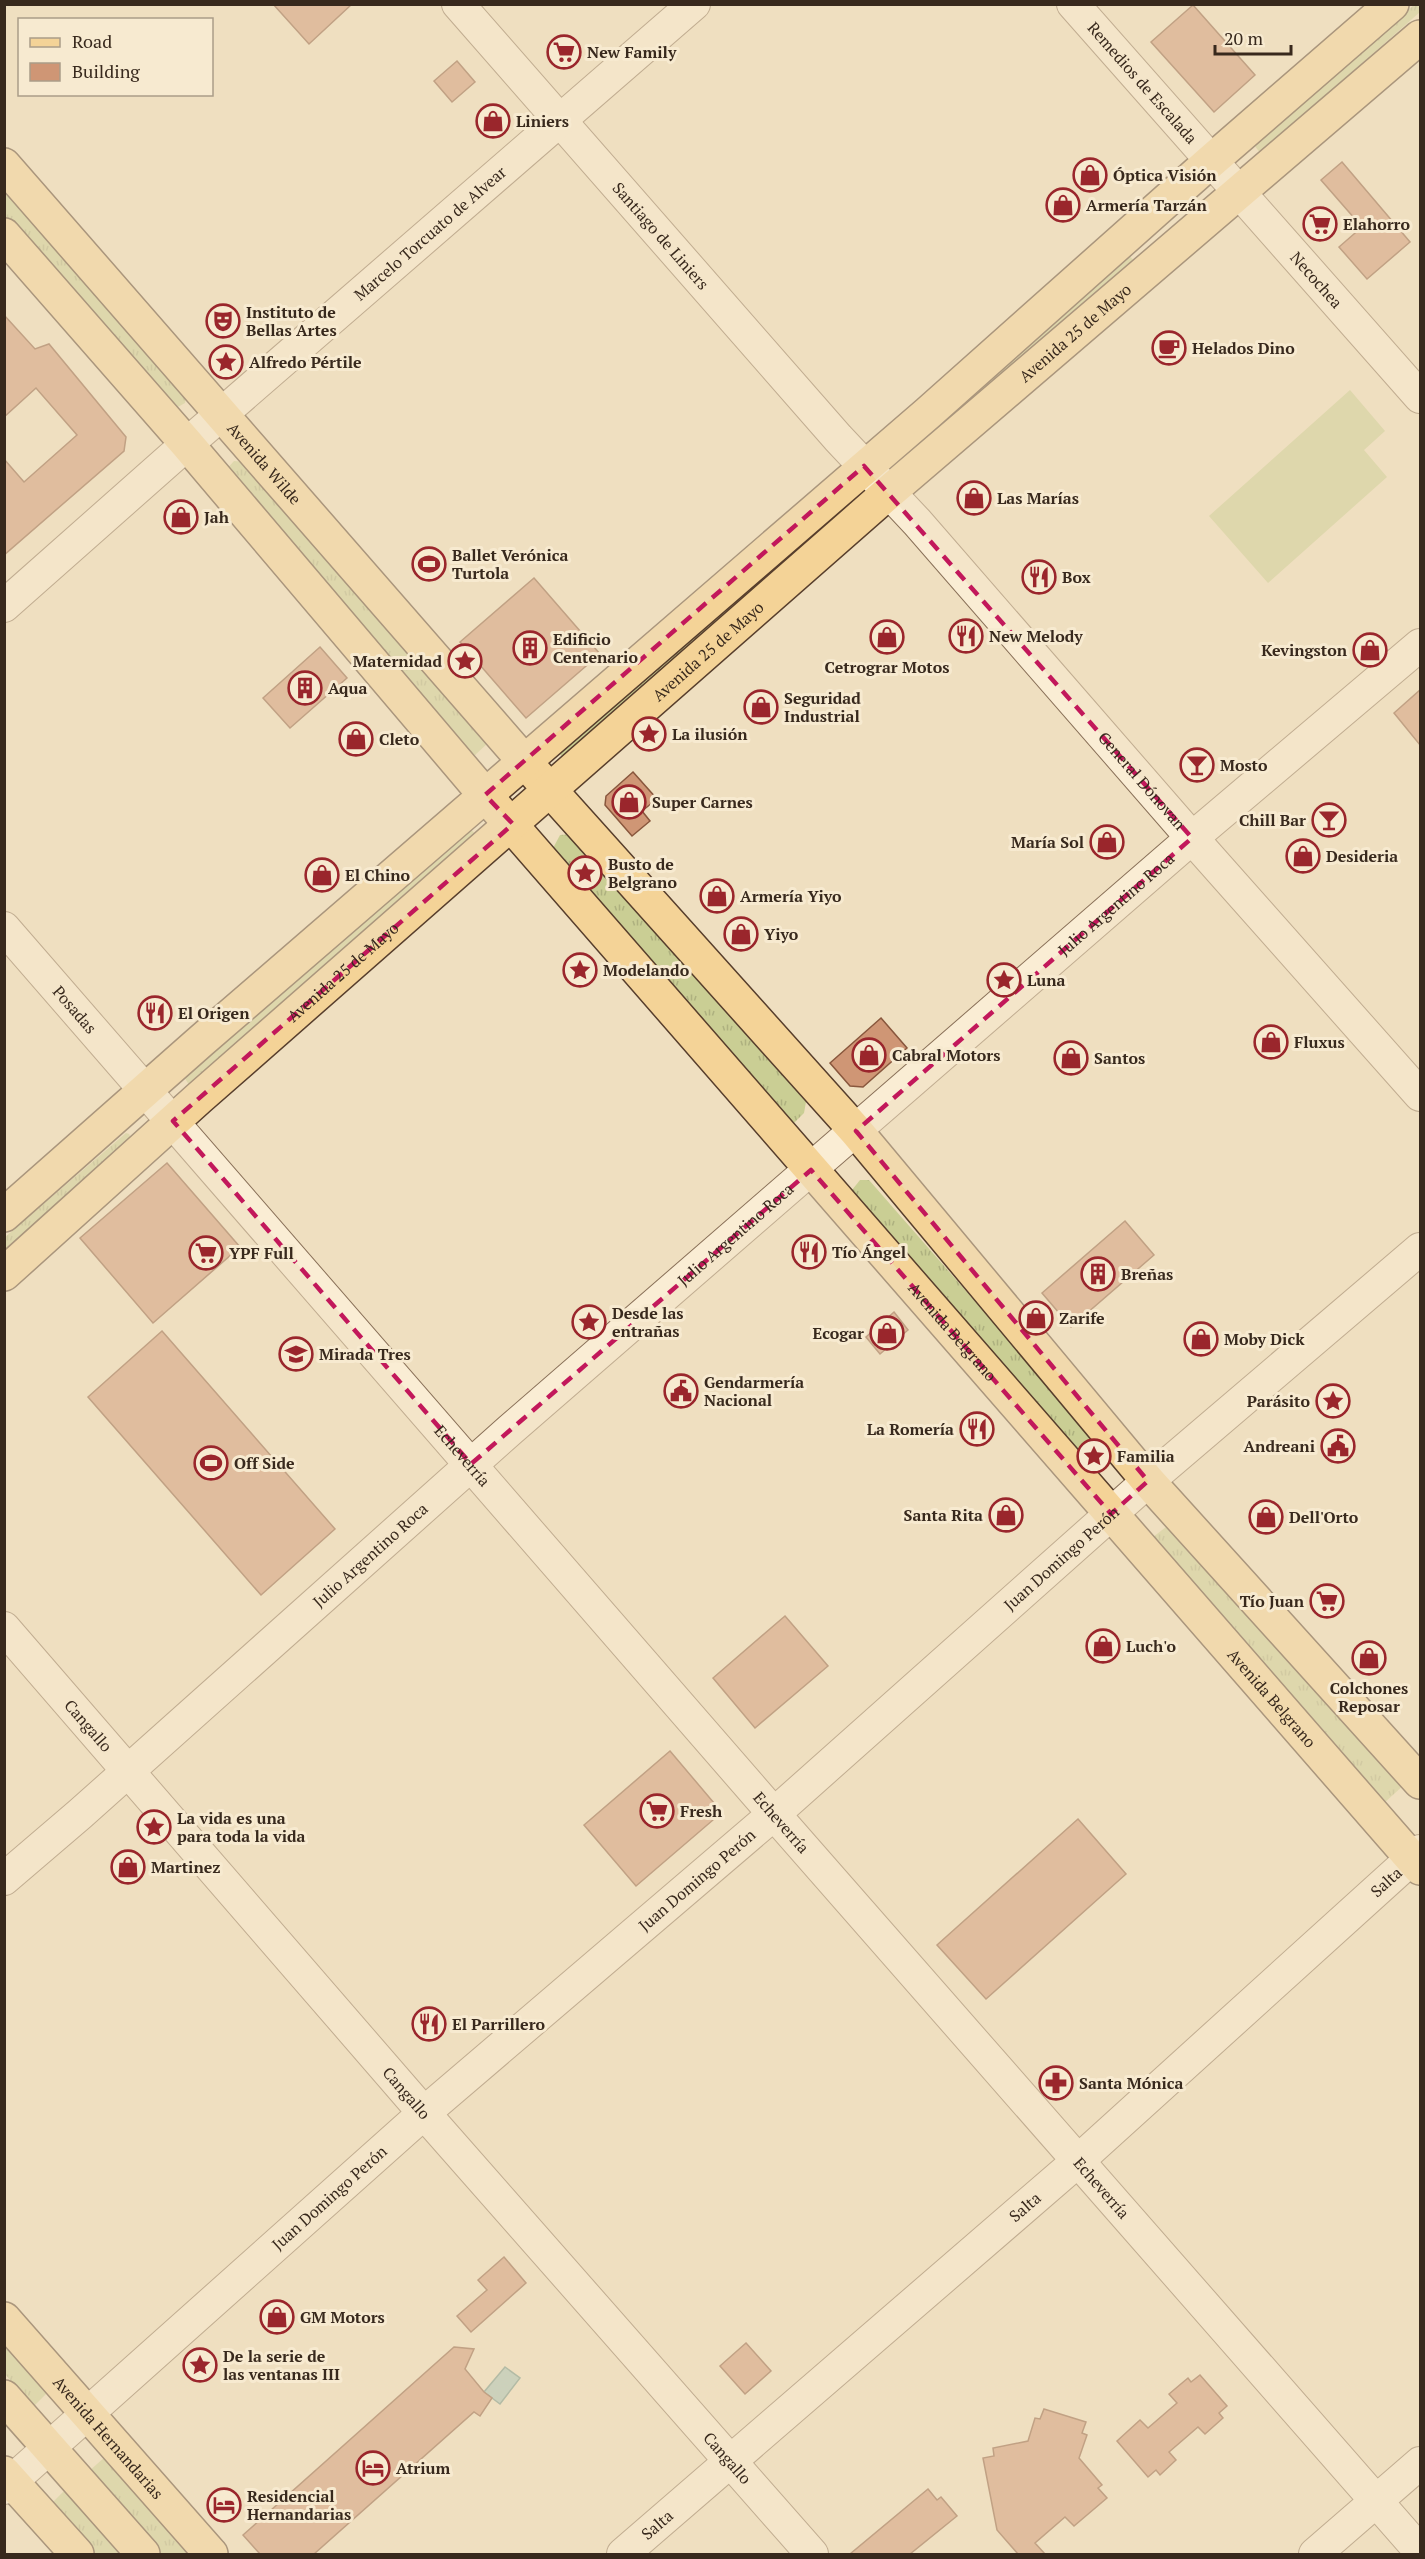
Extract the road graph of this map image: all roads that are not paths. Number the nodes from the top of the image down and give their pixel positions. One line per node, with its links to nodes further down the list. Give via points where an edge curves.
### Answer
1 (458, 4): 6 (street, Santiago de Liniers)
2 (694, 4): 6 (street, Marcelo Torcuato de Alvear)
3 (1073, 4): 7 (street, Remedios de Escalada)
4 (1392, 4): 7 (main road)
5 (1420, 37): 9 (main road, Avenida 25 de Mayo)
6 (562, 121): 12 (street, Marcelo Torcuato de Alvear); 14 (street, Santiago de Liniers)
7 (1210, 162): 9 (street, Necochea); 14 (main road)
8 (4, 165): 12 (main road, Avenida Wilde)
9 (1239, 193): 11 (street, Necochea); 15 (main road, Avenida 25 de Mayo)
10 (4, 235): 13 (main road)
11 (1420, 397)
12 (222, 416): 13 (street, Marcelo Torcuato de Alvear); 18 (main road, Avenida Wilde)
13 (187, 444): 16 (street, Marcelo Torcuato de Alvear); 20 (main road)
14 (864, 466): 15 (street, General Dónovan); 18 (main road)
15 (890, 492): 19 (main road, Avenida 25 de Mayo); 22 (street, General Dónovan)
16 (4, 606)
17 (1420, 645): 22 (street, Julio Argentino Roca)
18 (524, 761): 19 (main road); 20 (main road)
19 (550, 790): 21 (main road, Avenida 25 de Mayo); 27 (main road)
20 (485, 795): 21 (main road, Avenida Belgrano); 24 (main road)
21 (513, 824): 26 (main road, Avenida 25 de Mayo); 28 (main road, Avenida Belgrano)
22 (1192, 838): 25 (street, General Dónovan); 27 (street, Julio Argentino Roca)
23 (4, 928): 24 (street, Posadas)
24 (146, 1090): 26 (street, Echeverría); 29 (main road)
25 (1420, 1095)
26 (173, 1121): 31 (main road, Avenida 25 de Mayo); 32 (street, Echeverría)
27 (856, 1131): 28 (street, Julio Argentino Roca); 33 (main road)
28 (811, 1170): 32 (street, Julio Argentino Roca); 34 (main road, Avenida Belgrano)
29 (4, 1215)
30 (1420, 1249): 33 (street, Juan Domingo Perón)
31 (4, 1274)
32 (471, 1464): 36 (street, Julio Argentino Roca); 38 (street, Echeverría)
33 (1148, 1481): 34 (street, Juan Domingo Perón); 37 (main road)
34 (1111, 1514): 38 (street, Juan Domingo Perón); 39 (main road, Avenida Belgrano)
35 (4, 1628): 36 (street, Cangallo)
36 (129, 1770): 40 (street, Julio Argentino Roca); 41 (street, Cangallo)
37 (1420, 1782)
38 (774, 1814): 41 (street, Juan Domingo Perón); 42 (street, Echeverría)
39 (1418, 1859): 42 (street, Salta)
40 (4, 1879)
41 (424, 2113): 45 (street, Juan Domingo Perón); 47 (street, Cangallo)
42 (1079, 2160): 47 (street, Salta); 50 (street, Echeverría)
43 (4, 2319): 45 (main road, Avenida Hernandarias)
44 (4, 2397): 46 (main road)
45 (89, 2414): 46 (street, Juan Domingo Perón); 54 (main road, Avenida Hernandarias)
46 (50, 2449): 49 (street, Juan Domingo Perón); 53 (main road)
47 (731, 2459): 55 (street, Salta); 56 (street, Cangallo)
48 (1420, 2463): 50 (street)
49 (7, 2481): 52 (main road)
50 (1376, 2502): 51 (street, Echeverría); 57 (street)
51 (1420, 2551)
52 (77, 2554)
53 (143, 2554)
54 (211, 2554)
55 (623, 2554)
56 (812, 2554)
57 (1315, 2554)

